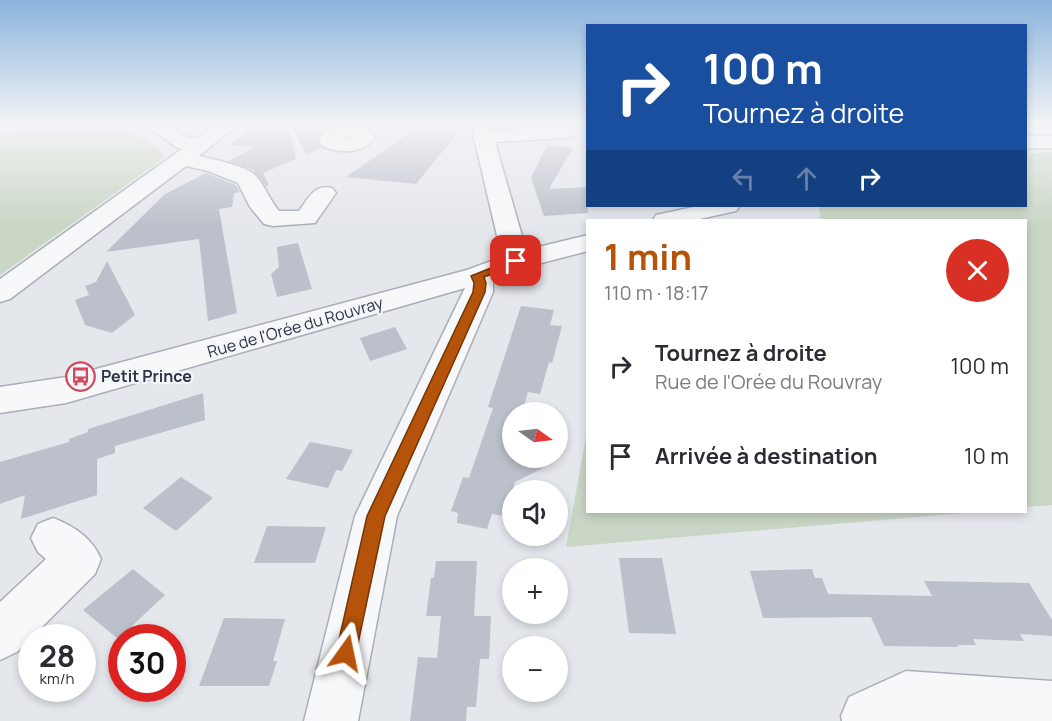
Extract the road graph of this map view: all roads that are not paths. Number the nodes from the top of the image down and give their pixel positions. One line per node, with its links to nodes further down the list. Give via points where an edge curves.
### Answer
1 (184, 159): 10 (street)
2 (203, 159): 4 (street, via 247,179 273,219 306,218)
3 (490, 159): 8 (street)
4 (324, 193)
5 (724, 207): 6 (street)
6 (670, 219)
7 (586, 244): 8 (street, Rue de l'Orée du Rouvray)
8 (516, 261): 9 (street, Rue de l'Orée du Rouvray)
9 (477, 276): 11 (street, Rue de l'Orée du Rouvray, via 66,390); 15 (street, via 479,292 376,516)
10 (0, 293)
11 (0, 400)
12 (53, 538): 13 (street, via 79,559)
13 (0, 635)
14 (1052, 708): 16 (street, via 906,698 868,716)
15 (331, 721)
16 (869, 721)

